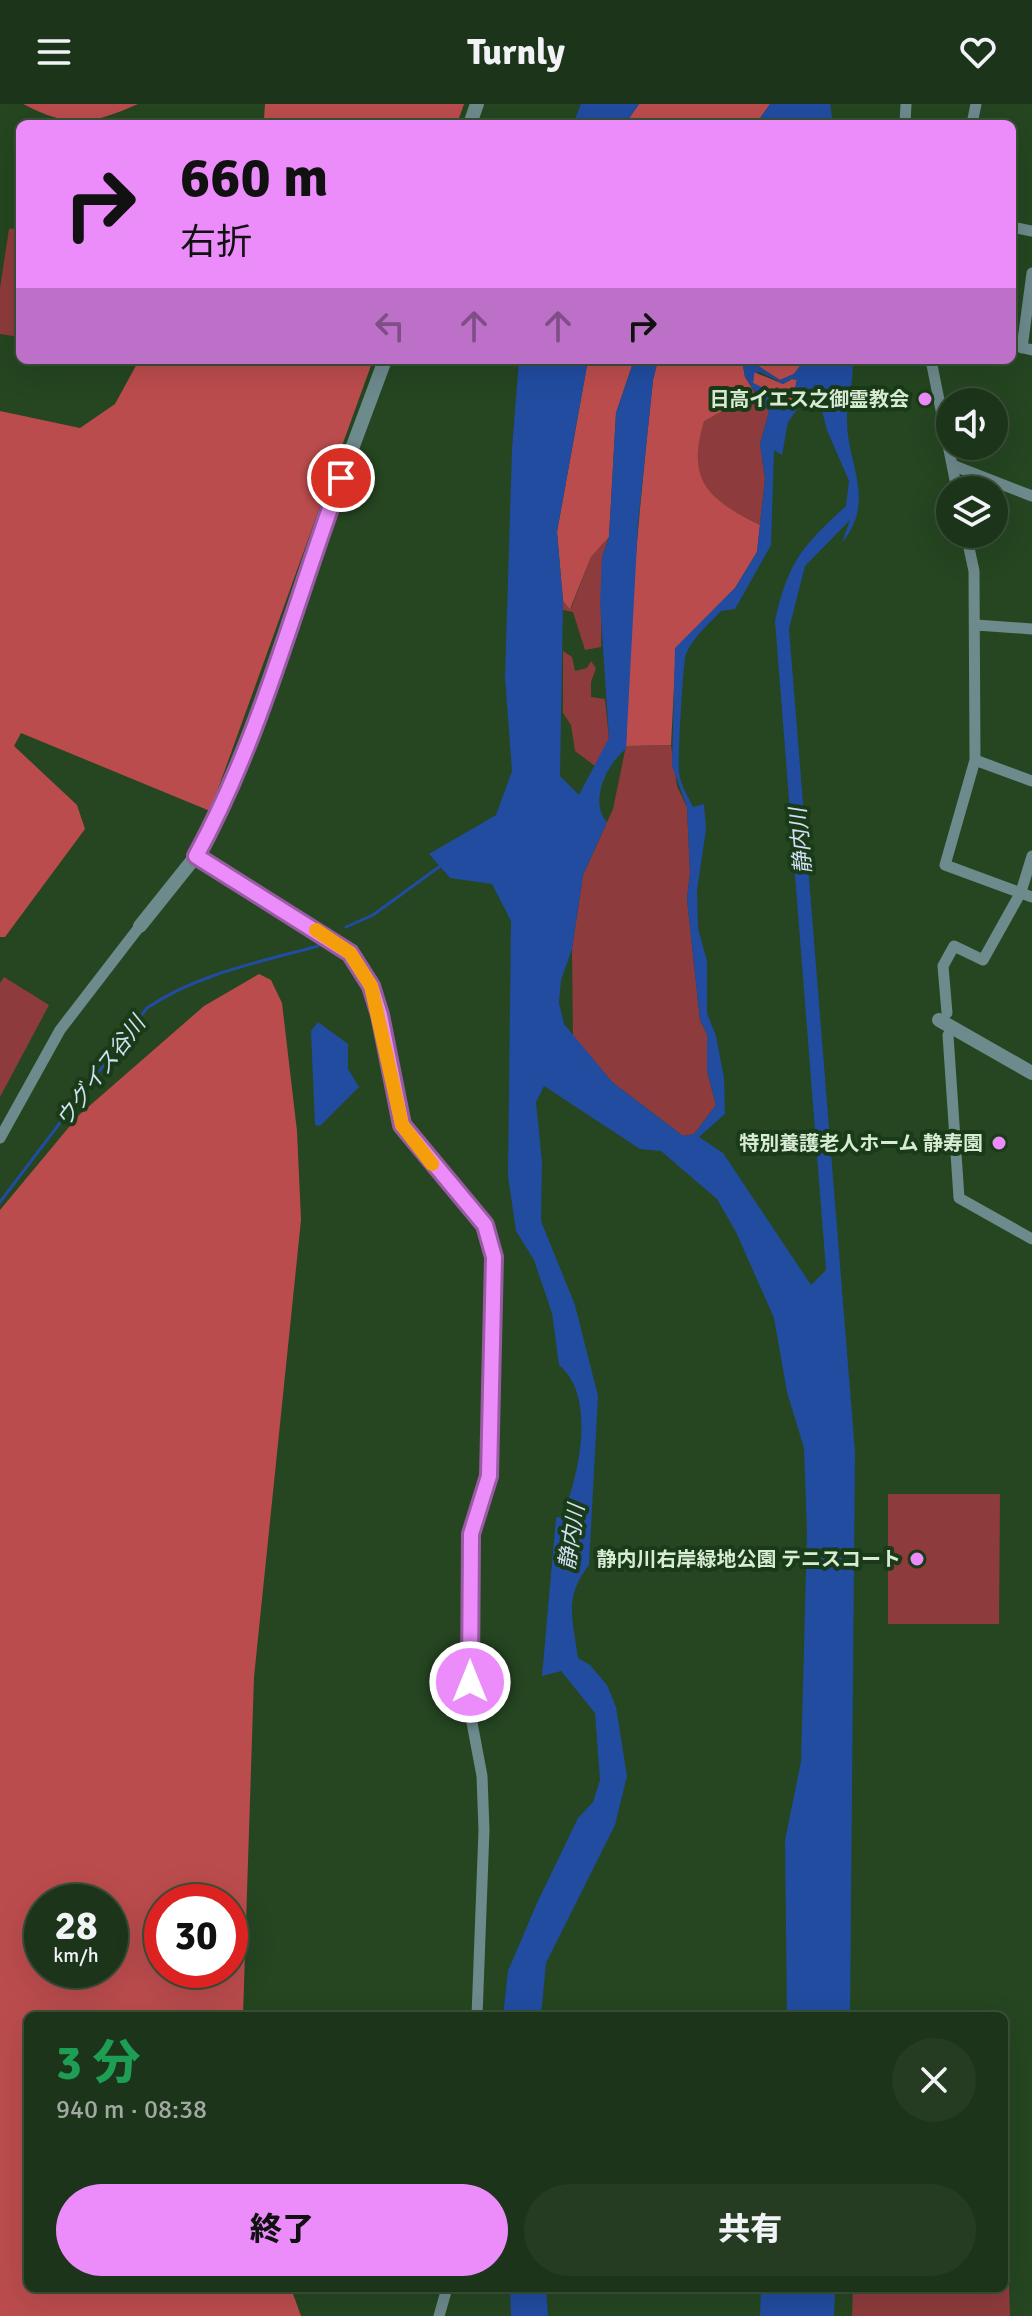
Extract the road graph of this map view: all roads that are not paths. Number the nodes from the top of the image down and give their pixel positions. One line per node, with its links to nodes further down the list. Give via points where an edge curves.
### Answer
1 (1032, 273): 2 (street)
2 (1022, 348)
3 (384, 364): 13 (street, via 280,660)
4 (932, 364): 5 (street)
5 (952, 465): 6 (street); 7 (street)
6 (954, 476)
7 (1032, 496)
8 (969, 548): 9 (street)
9 (976, 625): 10 (street); 11 (street)
10 (1032, 629)
11 (975, 760): 12 (street); 15 (street, via 945,865)
12 (1032, 781)
13 (196, 856): 16 (street); 22 (street, via 350,953 371,986 380,1015 402,1125 485,1225 494,1257 489,1476 471,1534 469,1591 470,1712 482,1776 484,1830)
14 (1032, 856): 15 (street)
15 (1026, 894): 17 (street, via 983,960 954,946 943,966)
16 (140, 926): 20 (street, via 60,1030)
17 (943, 1017): 19 (street)
18 (948, 1035): 21 (street, via 959,1198)
19 (1032, 1073)
20 (0, 1138)
21 (1032, 1239)
22 (477, 2012)
23 (446, 2292): 24 (street)
24 (439, 2316)

